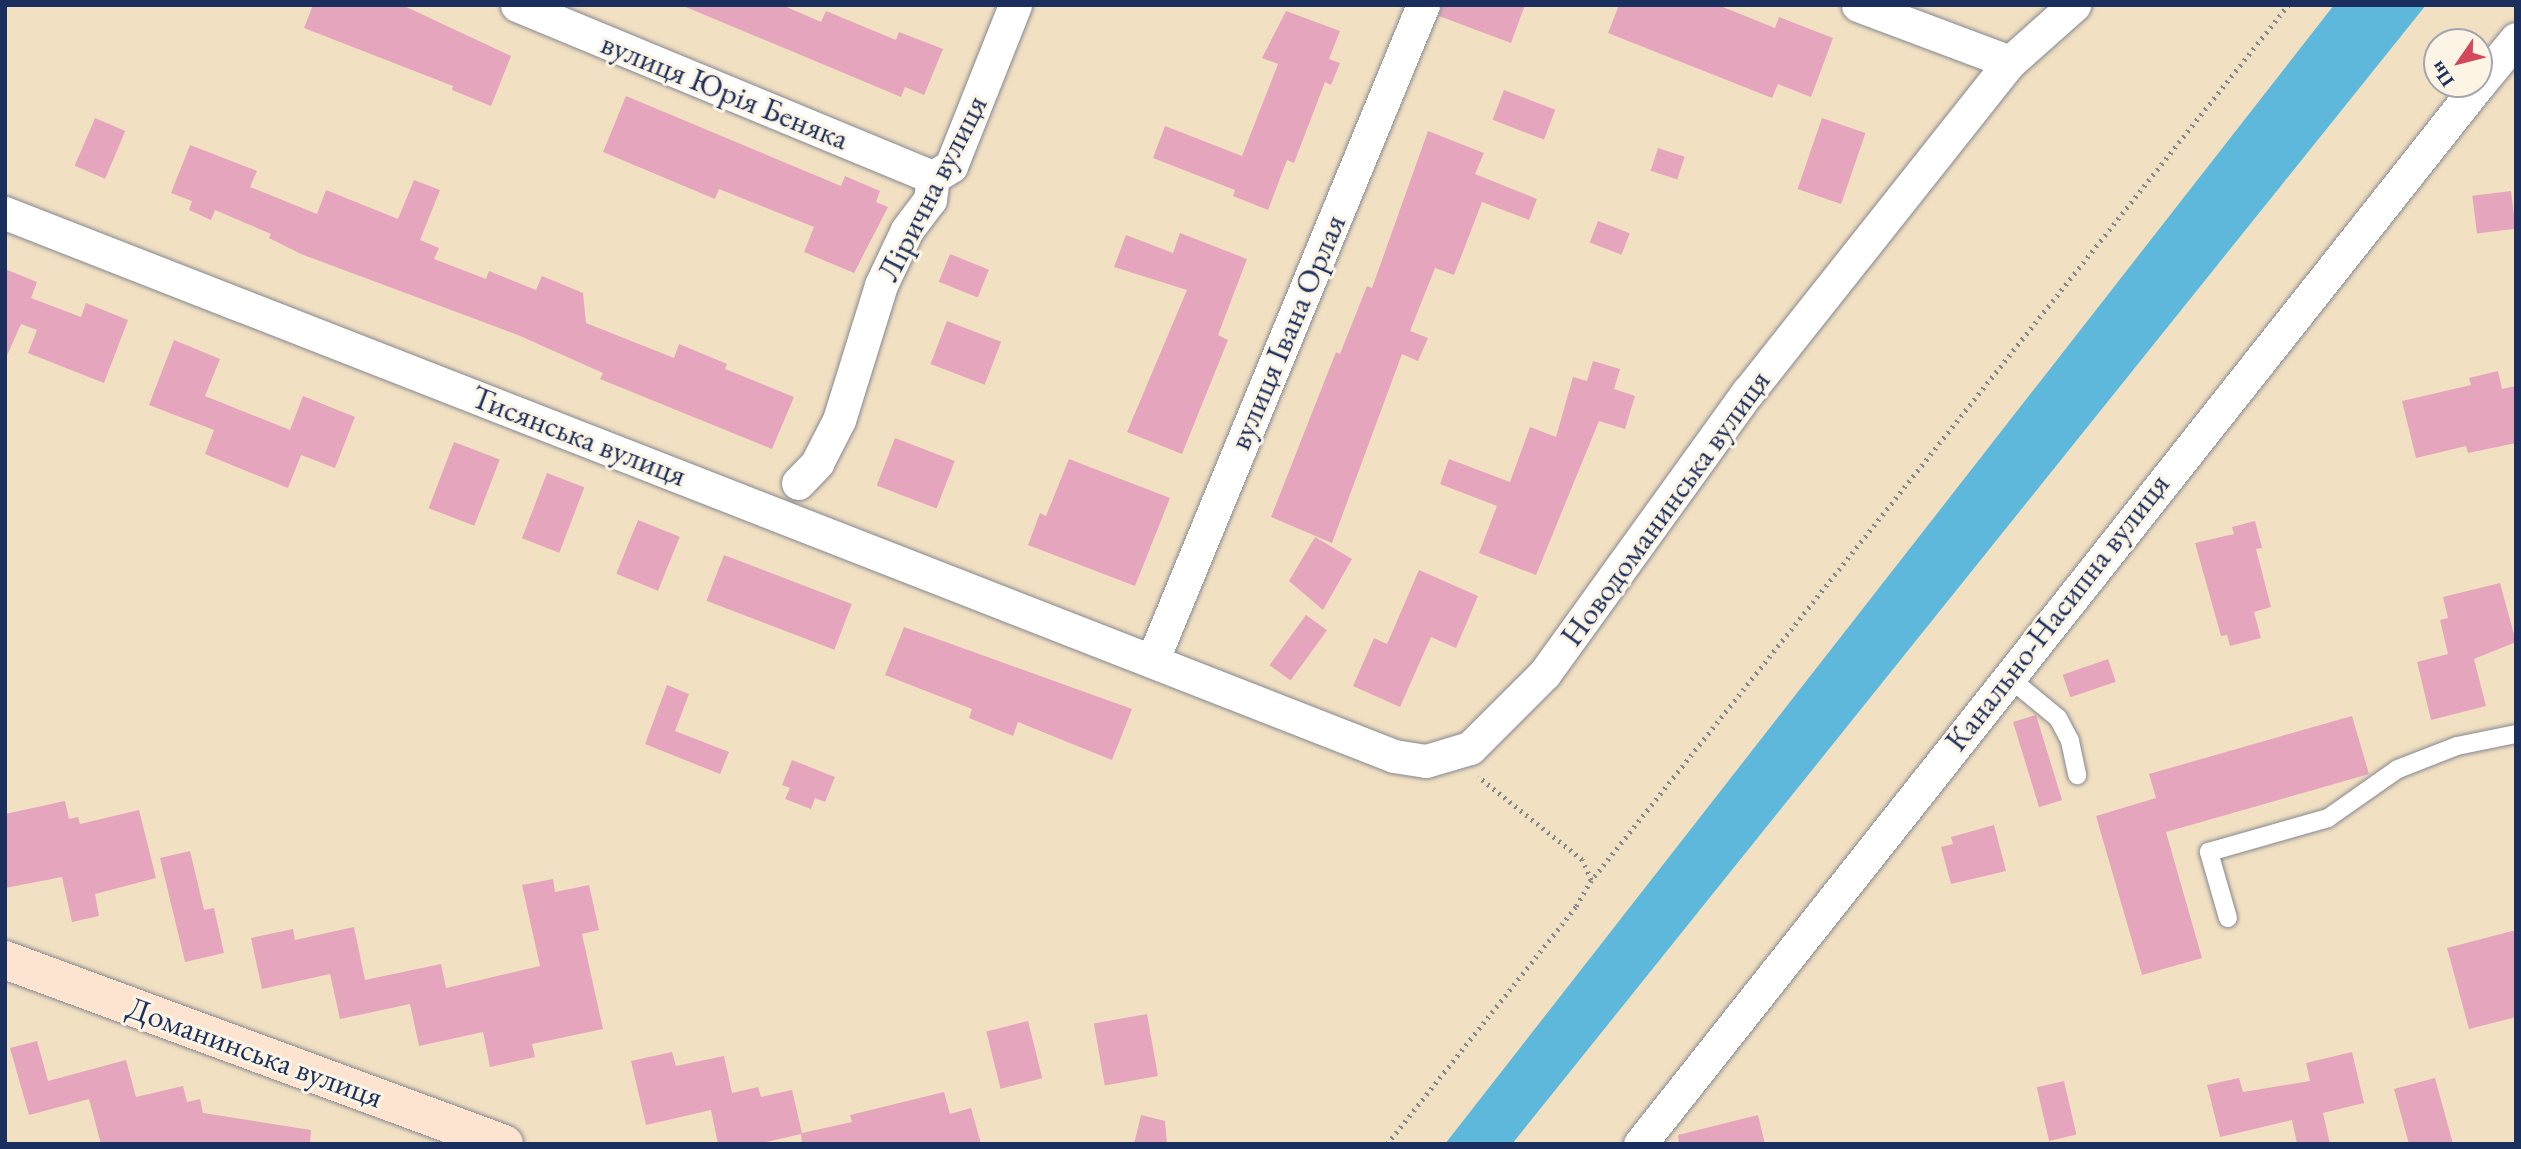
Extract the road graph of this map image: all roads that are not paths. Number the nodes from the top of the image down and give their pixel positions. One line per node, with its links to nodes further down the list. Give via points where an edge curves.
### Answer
1 (517, 5): 10 (street, вулиця Юрія Беняка)
2 (1016, 5): 10 (street, Лірична вулиця, via 951,166)
3 (1423, 5): 13 (street, вулиця Івана Орлая)
4 (1858, 5): 7 (street)
5 (2074, 5): 7 (street, Новодоманинська вулиця)
6 (2516, 39): 8 (street, Канально-Насипна вулиця)
7 (2010, 62): 13 (street, Новодоманинська вулиця, via 1748,392 1545,673 1470,748 1426,761 1394,756)
8 (2493, 67)
9 (2468, 98): 14 (street, Канально-Насипна вулиця)
10 (933, 177): 12 (street, Лірична вулиця, via 930,200 907,230 881,285 839,420 817,463)
11 (5, 213): 13 (street, Тисянська вулиця)
12 (798, 483)
13 (1153, 659)
14 (2007, 676): 16 (lane, via 2058,719 2070,741); 20 (street, Канально-Насипна вулиця)
15 (2516, 734): 17 (lane, via 2457,746 2398,769 2328,818 2210,852)
16 (2077, 775)
17 (2228, 918)
18 (5, 960): 19 (main road, Доманинська вулиця)
19 (504, 1144)
20 (1640, 1144)

